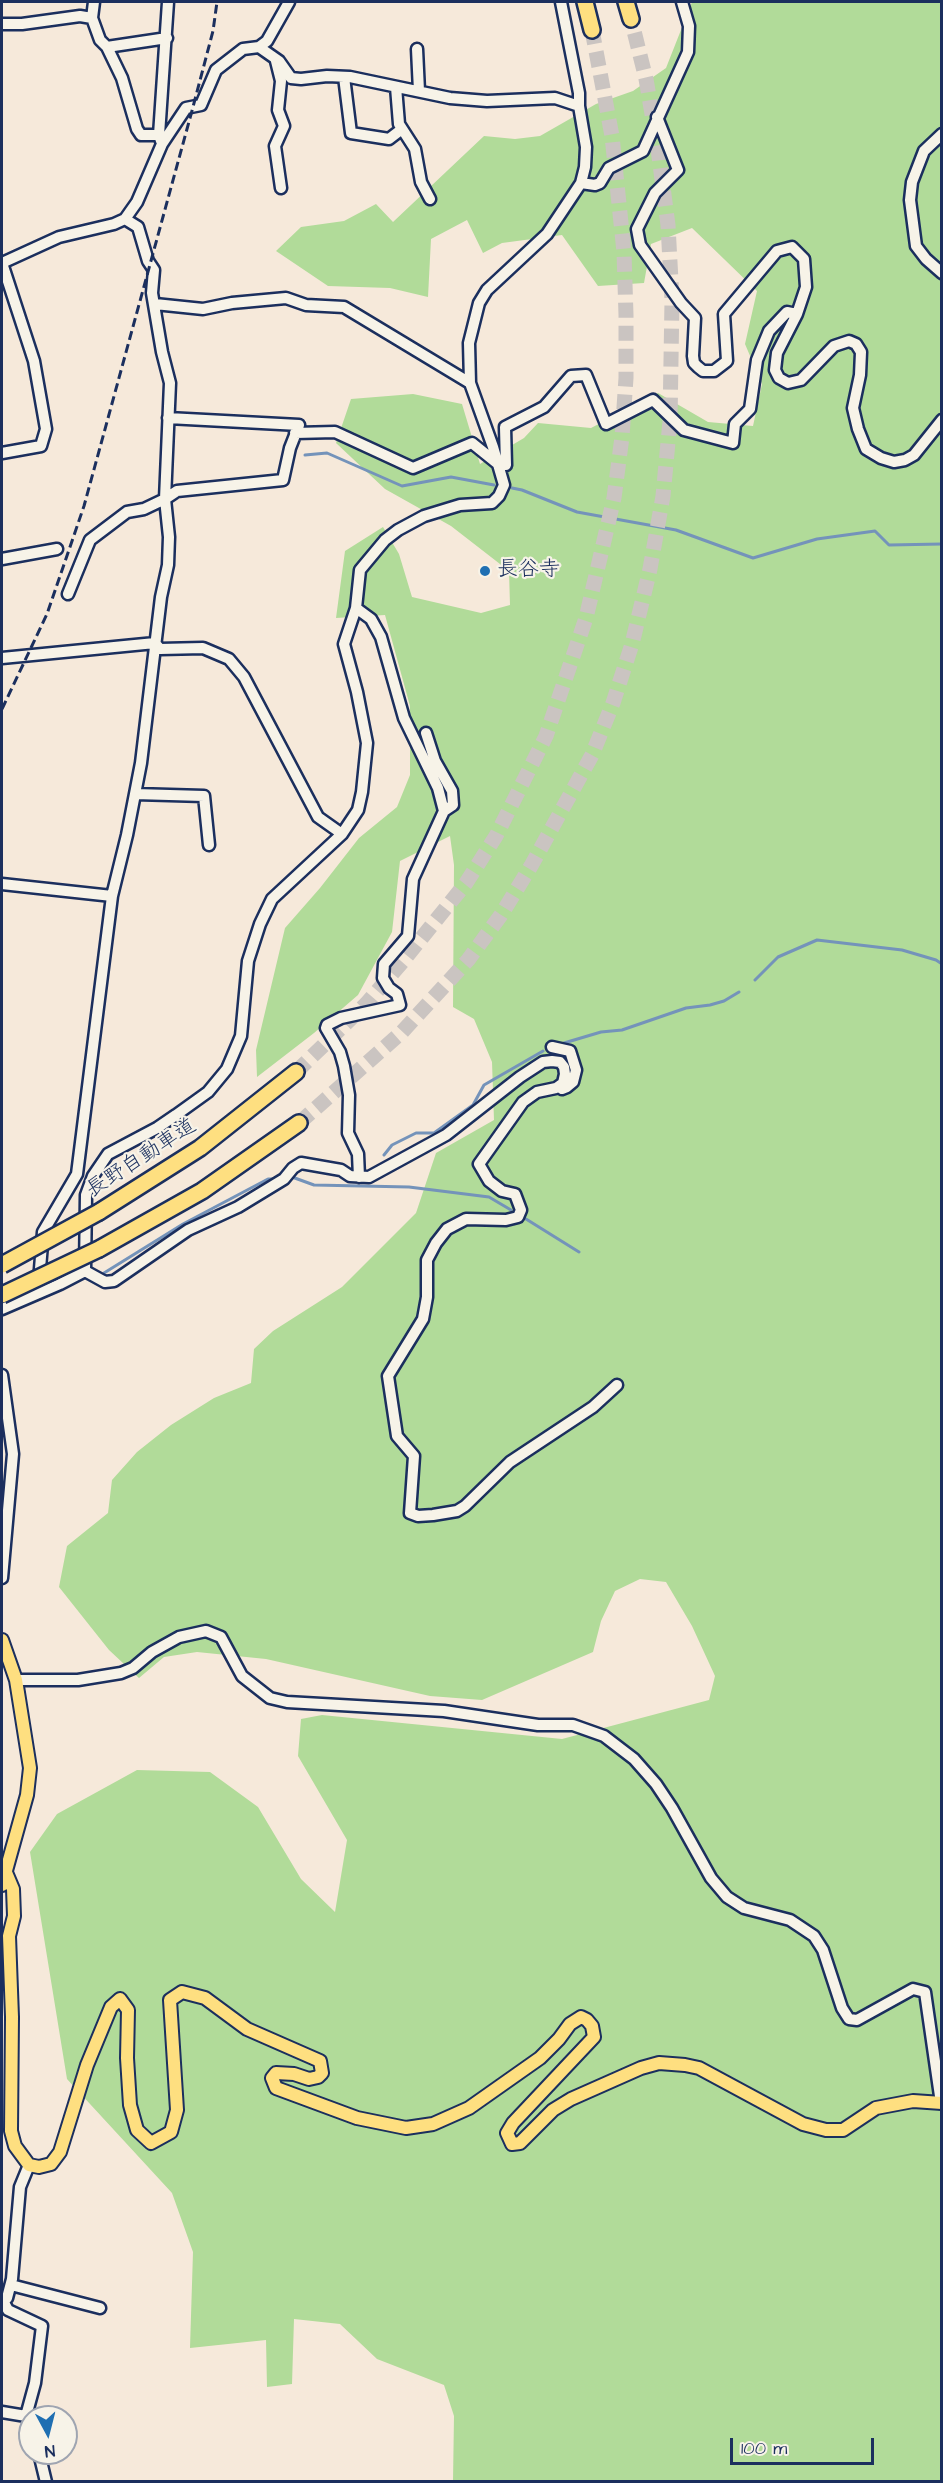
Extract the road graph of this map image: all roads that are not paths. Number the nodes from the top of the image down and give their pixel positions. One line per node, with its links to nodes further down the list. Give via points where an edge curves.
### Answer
1 (94, 2): 8 (street)
2 (168, 2): 12 (street)
3 (289, 2): 14 (street, via 267,41)
4 (561, 2): 20 (street)
5 (585, 2): 11 (highway)
6 (626, 2): 9 (highway)
7 (682, 2): 21 (street, via 690,27 688,52)
8 (92, 18): 10 (street); 13 (street, via 100,40)
9 (631, 19)
10 (2, 24)
11 (592, 30)
12 (167, 38): 13 (street); 24 (street)
13 (107, 47): 24 (street, via 122,78 137,129 141,135)
14 (259, 47): 16 (street); 24 (street, via 243,49 216,70 201,105 186,108)
15 (417, 49): 19 (street)
16 (277, 59): 17 (street, via 291,78); 26 (street, via 281,81 278,110 284,126 275,146)
17 (344, 77): 18 (street); 22 (street, via 351,133 389,139)
18 (396, 87): 19 (street); 22 (street)
19 (419, 91): 20 (street, via 487,100 555,98)
20 (579, 106): 25 (street, via 586,147)
21 (657, 117): 25 (street, via 643,151 609,168 600,183); 32 (street, via 678,170 655,193 637,229 640,245 695,318 694,363 708,372 727,361 724,314 777,252 792,247 804,259 806,274)
22 (402, 129): 27 (street, via 415,149 421,182)
23 (942, 134): 30 (street, via 924,151 912,182 910,200 916,246)
24 (160, 140): 28 (street, via 137,202)
25 (581, 183): 33 (street, via 547,234 513,264 479,303 469,343)
26 (281, 188)
27 (430, 199)
28 (125, 219): 29 (street, via 59,237); 31 (street, via 138,227 154,270)
29 (2, 263): 37 (street, via 34,361 45,429 41,446)
30 (942, 273)
31 (155, 304): 33 (street, via 203,309 286,298 306,305 344,307); 34 (street, via 170,382)
32 (797, 314): 35 (street, via 777,354 776,375 788,383 801,380 834,346 849,341 856,344 862,360 853,408 866,448 881,458 904,460 914,455); 38 (street, via 787,312 769,332 757,360 750,409 735,424 733,443 684,430 653,400 606,424 586,375 571,376 544,407 505,427 506,465)
33 (470, 383): 38 (street)
34 (168, 418): 36 (street, via 299,424); 39 (street)
35 (942, 420)
36 (295, 433): 38 (street, via 335,432 413,468 472,443); 39 (street, via 283,480 197,487 177,491)
37 (2, 453)
38 (498, 464): 43 (street, via 504,485 492,503 460,505 424,516 385,540 360,570)
39 (165, 499): 42 (street, via 128,512 90,540); 44 (street, via 168,565)
40 (57, 549): 41 (street)
41 (2, 559)
42 (68, 594)
43 (356, 608): 48 (street, via 371,619 381,637 404,718 438,788); 49 (street, via 344,649 367,743 358,810)
44 (155, 644): 45 (street); 47 (street); 49 (street, via 160,649 203,648 229,659 243,677 318,816)
45 (2, 658)
46 (426, 733): 48 (street, via 435,761 452,790 453,805)
47 (135, 794): 50 (street, via 204,796); 52 (street)
48 (444, 811): 57 (street, via 413,879 408,936 384,964 383,978 397,994 400,1005 341,1018 326,1029 344,1066 348,1133 358,1154)
49 (342, 834): 59 (street, via 272,899 262,918 248,961 241,1036 227,1069 208,1092 176,1115 108,1154 93,1176 86,1195)
50 (209, 845)
51 (2, 884): 52 (street)
52 (112, 896): 60 (street, via 77,1174 43,1232)
53 (552, 1047): 55 (street, via 570,1051 576,1070 573,1082 562,1089)
54 (296, 1072): 58 (highway, 長野自動車道, bridge, via 200,1148 99,1212)
55 (559, 1086): 57 (street, via 563,1083 564,1067 560,1062 543,1062 446,1135 369,1177); 64 (street, via 537,1092 523,1102 479,1164 489,1181 502,1191 515,1194 518,1217 466,1219 447,1229 427,1260 423,1319 388,1376 397,1436 414,1456 410,1513 418,1516 457,1511 510,1462 593,1407)
56 (299, 1123): 61 (highway, bridge, via 202,1191 99,1249)
57 (359, 1176): 59 (street, via 301,1163 238,1208 188,1230 114,1281 105,1282)
58 (2, 1265)
59 (85, 1271): 60 (street)
60 (38, 1293): 62 (street)
61 (2, 1295)
62 (2, 1309)
63 (2, 1375): 65 (street, via 13,1454)
64 (617, 1385)
65 (2, 1578)
66 (2, 1640): 67 (main road)
67 (16, 1680): 68 (main road, via 30,1768 27,1795); 70 (street, via 78,1680 121,1673 179,1636 206,1631 221,1637 242,1676 270,1698 444,1711 538,1725 573,1725 604,1736 634,1759 656,1784 711,1878 727,1897 744,1908 790,1920 814,1936 849,2019 857,2020 912,1989 925,1992)
68 (5, 1870): 69 (main road); 71 (main road, via 14,1889 15,1916 9,1935 12,2017)
69 (2, 1885)
70 (941, 2103): 72 (main road, via 912,2101 876,2109 843,2130 826,2130 803,2124 699,2068 659,2063 571,2099 553,2110 520,2144 512,2144 507,2133 513,2123 594,2037 587,2020 581,2017 570,2024 540,2058 469,2108 433,2124 406,2128 357,2118 276,2088 272,2078 276,2073 318,2077 322,2073 320,2061 247,2029 205,1998 182,1992 170,2000 177,2110 171,2132 151,2143 137,2130 130,2105 128,2010 120,1999 111,2007 87,2065 60,2152 51,2164)
71 (6, 2131): 72 (main road)
72 (29, 2165): 73 (street, via 20,2187)
73 (11, 2285): 74 (street); 75 (street)
74 (2, 2302): 76 (street, via 8,2310 42,2326)
75 (100, 2308)
76 (31, 2405)
77 (2, 2412): 78 (street)
78 (18, 2418)
79 (42, 2465): 80 (street)
80 (46, 2481)

